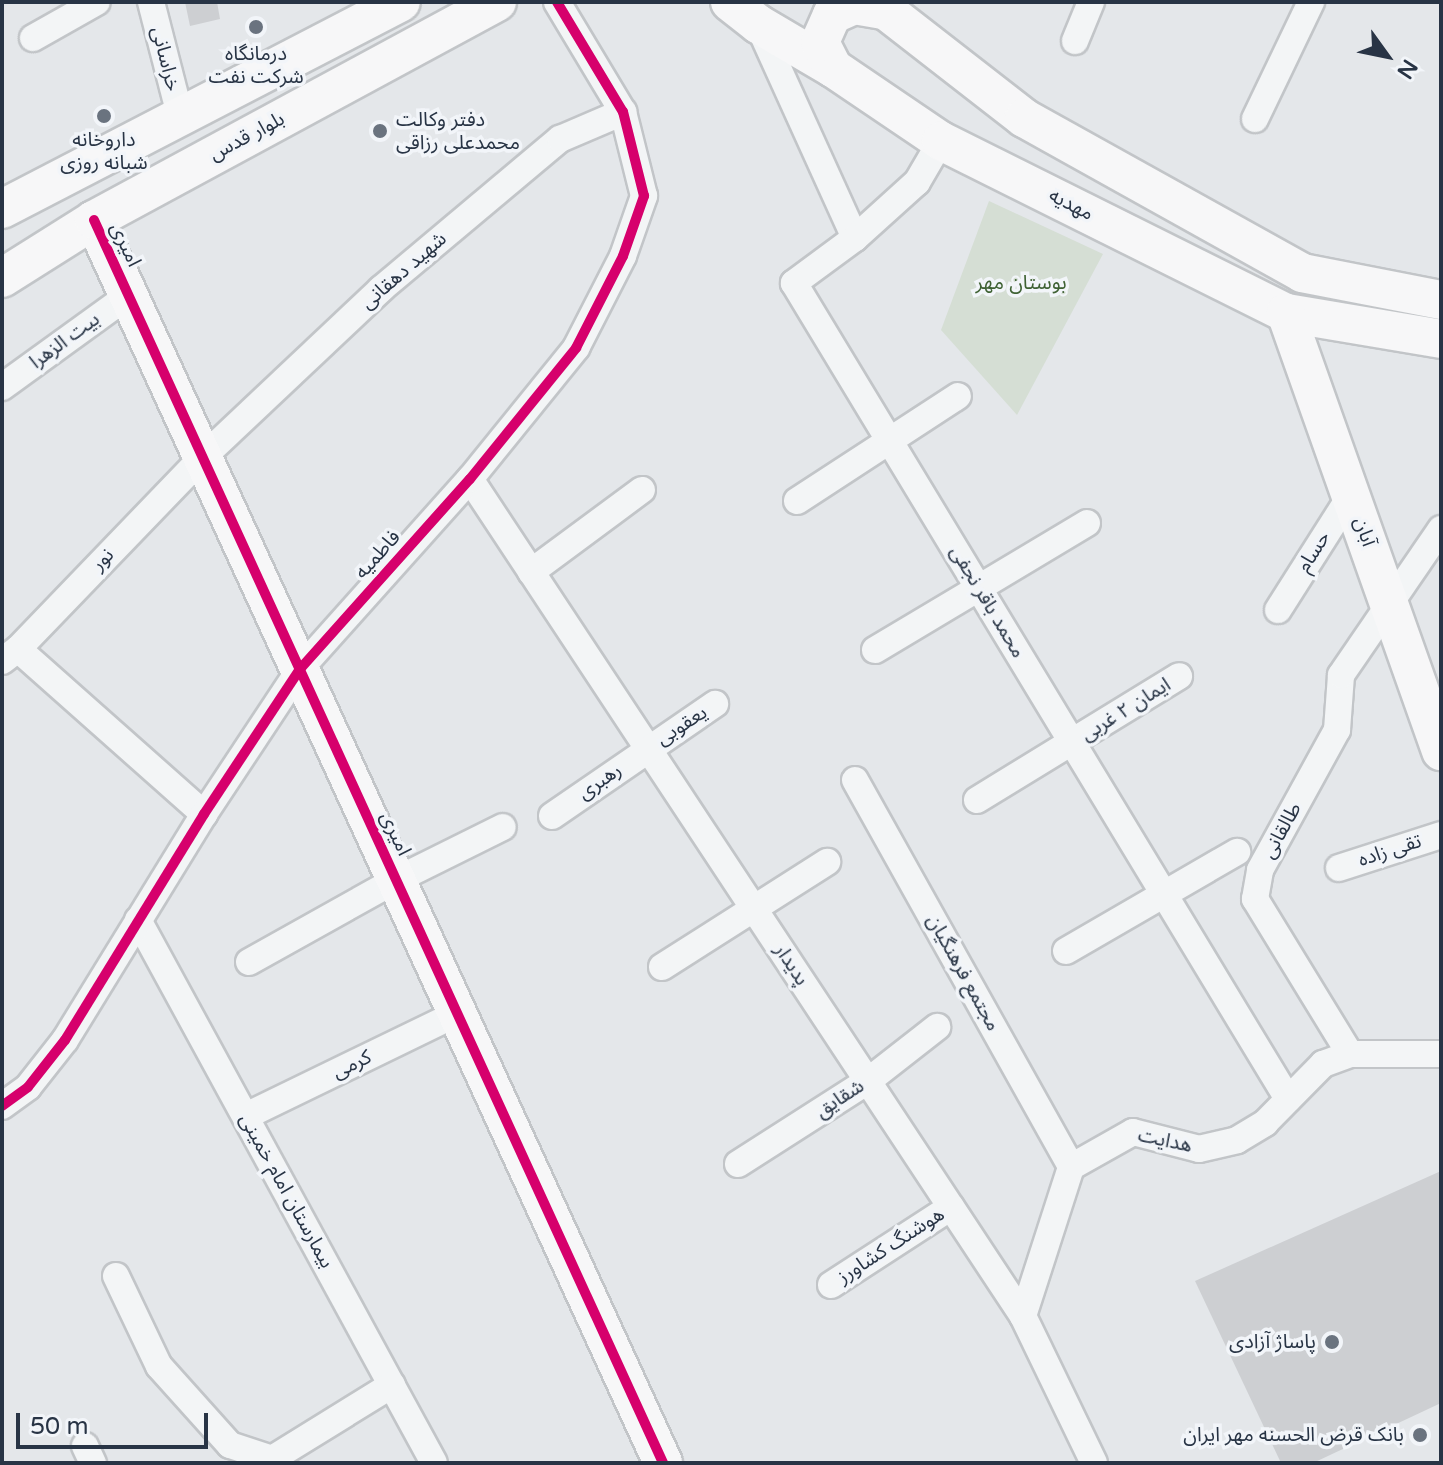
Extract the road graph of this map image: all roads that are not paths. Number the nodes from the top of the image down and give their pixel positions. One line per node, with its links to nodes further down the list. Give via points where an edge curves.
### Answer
1 (97, 2): 10 (street)
2 (151, 2): 14 (street, خراسانی)
3 (497, 2): 18 (main road, بلوار قدس)
4 (557, 2): 13 (street, فاطمیه)
5 (1091, 2): 11 (street)
6 (1311, 2): 15 (street)
7 (879, 6): 12 (main road, via 854,5 832,15 820,42); 21 (main road, via 1024,118 1302,273)
8 (379, 7): 14 (main road)
9 (744, 13): 12 (main road, مهدیه); 19 (street)
10 (33, 38)
11 (1075, 41)
12 (833, 68): 16 (main road, مهدیه)
13 (623, 112): 28 (street, شهید دهقانی, via 560,139 381,289); 29 (street, فاطمیه, via 644,196 623,256 576,348)
14 (180, 115): 17 (main road)
15 (1255, 119)
16 (941, 141): 19 (street, محمد باقر نجفی, via 917,182); 23 (main road, مهدیه)
17 (2, 209)
18 (94, 220): 20 (main road, بلوار قدس); 22 (main road, امیری)
19 (855, 238): 27 (street, محمد باقر نجفی, via 794,283)
20 (2, 278)
21 (1438, 292)
22 (129, 295): 25 (street, بیت الزهرا); 28 (main road, امیری)
23 (1286, 313): 24 (main road, مهدیه); 31 (main road, آبان)
24 (1441, 339)
25 (2, 387)
26 (958, 396): 27 (street)
27 (889, 441): 32 (street); 37 (street, محمد باقر نجفی)
28 (203, 457): 41 (street, نور); 42 (main road, امیری)
29 (470, 479): 36 (street, پدیدار); 42 (street, فاطمیه)
30 (642, 490): 36 (street)
31 (1351, 495): 38 (main road, آبان); 39 (street, حسام)
32 (797, 501)
33 (1087, 523): 37 (street)
34 (1441, 529): 35 (street, طالقانی)
35 (1432, 551): 38 (street, طالقانی)
36 (531, 572): 46 (street, پدیدار)
37 (979, 588): 40 (street); 45 (street, محمد باقر نجفی)
38 (1389, 604): 47 (main road, آبان); 66 (street, طالقانی, via 1341,675 1337,730 1260,870 1255,899)
39 (1278, 610)
40 (875, 650)
41 (10, 655): 50 (street)
42 (300, 669): 50 (street, فاطمیه); 57 (main road, امیری)
43 (1179, 676): 45 (street, ایمان ۲ غربی)
44 (715, 704): 46 (street, یعقوبی)
45 (1073, 743): 49 (street, ایمان ۲ غربی); 58 (street, محمد باقر نجفی)
46 (648, 748): 51 (street, رهبری); 59 (street, پدیدار)
47 (1441, 751)
48 (855, 780): 73 (street, مجتمع فرهنگیان)
49 (977, 800)
50 (204, 814): 60 (street, فاطمیه)
51 (552, 816)
52 (503, 827): 57 (street)
53 (1441, 835): 56 (street, تقی زاده)
54 (1237, 852): 58 (street)
55 (827, 862): 59 (street)
56 (1339, 868)
57 (396, 880): 62 (street); 64 (main road, امیری)
58 (1165, 895): 61 (street); 69 (street, محمد باقر نجفی)
59 (754, 909): 63 (street); 68 (street, پدیدار)
60 (138, 920): 70 (street, فاطمیه, via 65,1040 28,1087); 71 (street, بیمارستان امام خمینی)
61 (1066, 951)
62 (249, 962)
63 (662, 967)
64 (458, 1013): 71 (street, کرمی); 80 (main road, امیری)
65 (937, 1027): 68 (street, شقایق)
66 (1350, 1054): 67 (street, هدایت); 69 (street, هدایت, via 1323,1064)
67 (1441, 1054)
68 (868, 1081): 72 (street, شقایق); 74 (street, پدیدار)
69 (1288, 1099): 73 (street, هدایت, via 1265,1123 1237,1140 1199,1149 1133,1132)
70 (2, 1106)
71 (246, 1116): 78 (street, بیمارستان امام خمینی)
72 (738, 1164)
73 (1071, 1167): 77 (street)
74 (951, 1207): 76 (street, هوشنگ کشاورز); 77 (street, پدیدار)
75 (116, 1276): 78 (street, via 159,1366 230,1445 272,1459)
76 (831, 1285)
77 (1023, 1316): 81 (street, پدیدار)
78 (392, 1385): 79 (street, بیمارستان امام خمینی)
79 (434, 1463)
80 (663, 1463)
81 (1094, 1463)

